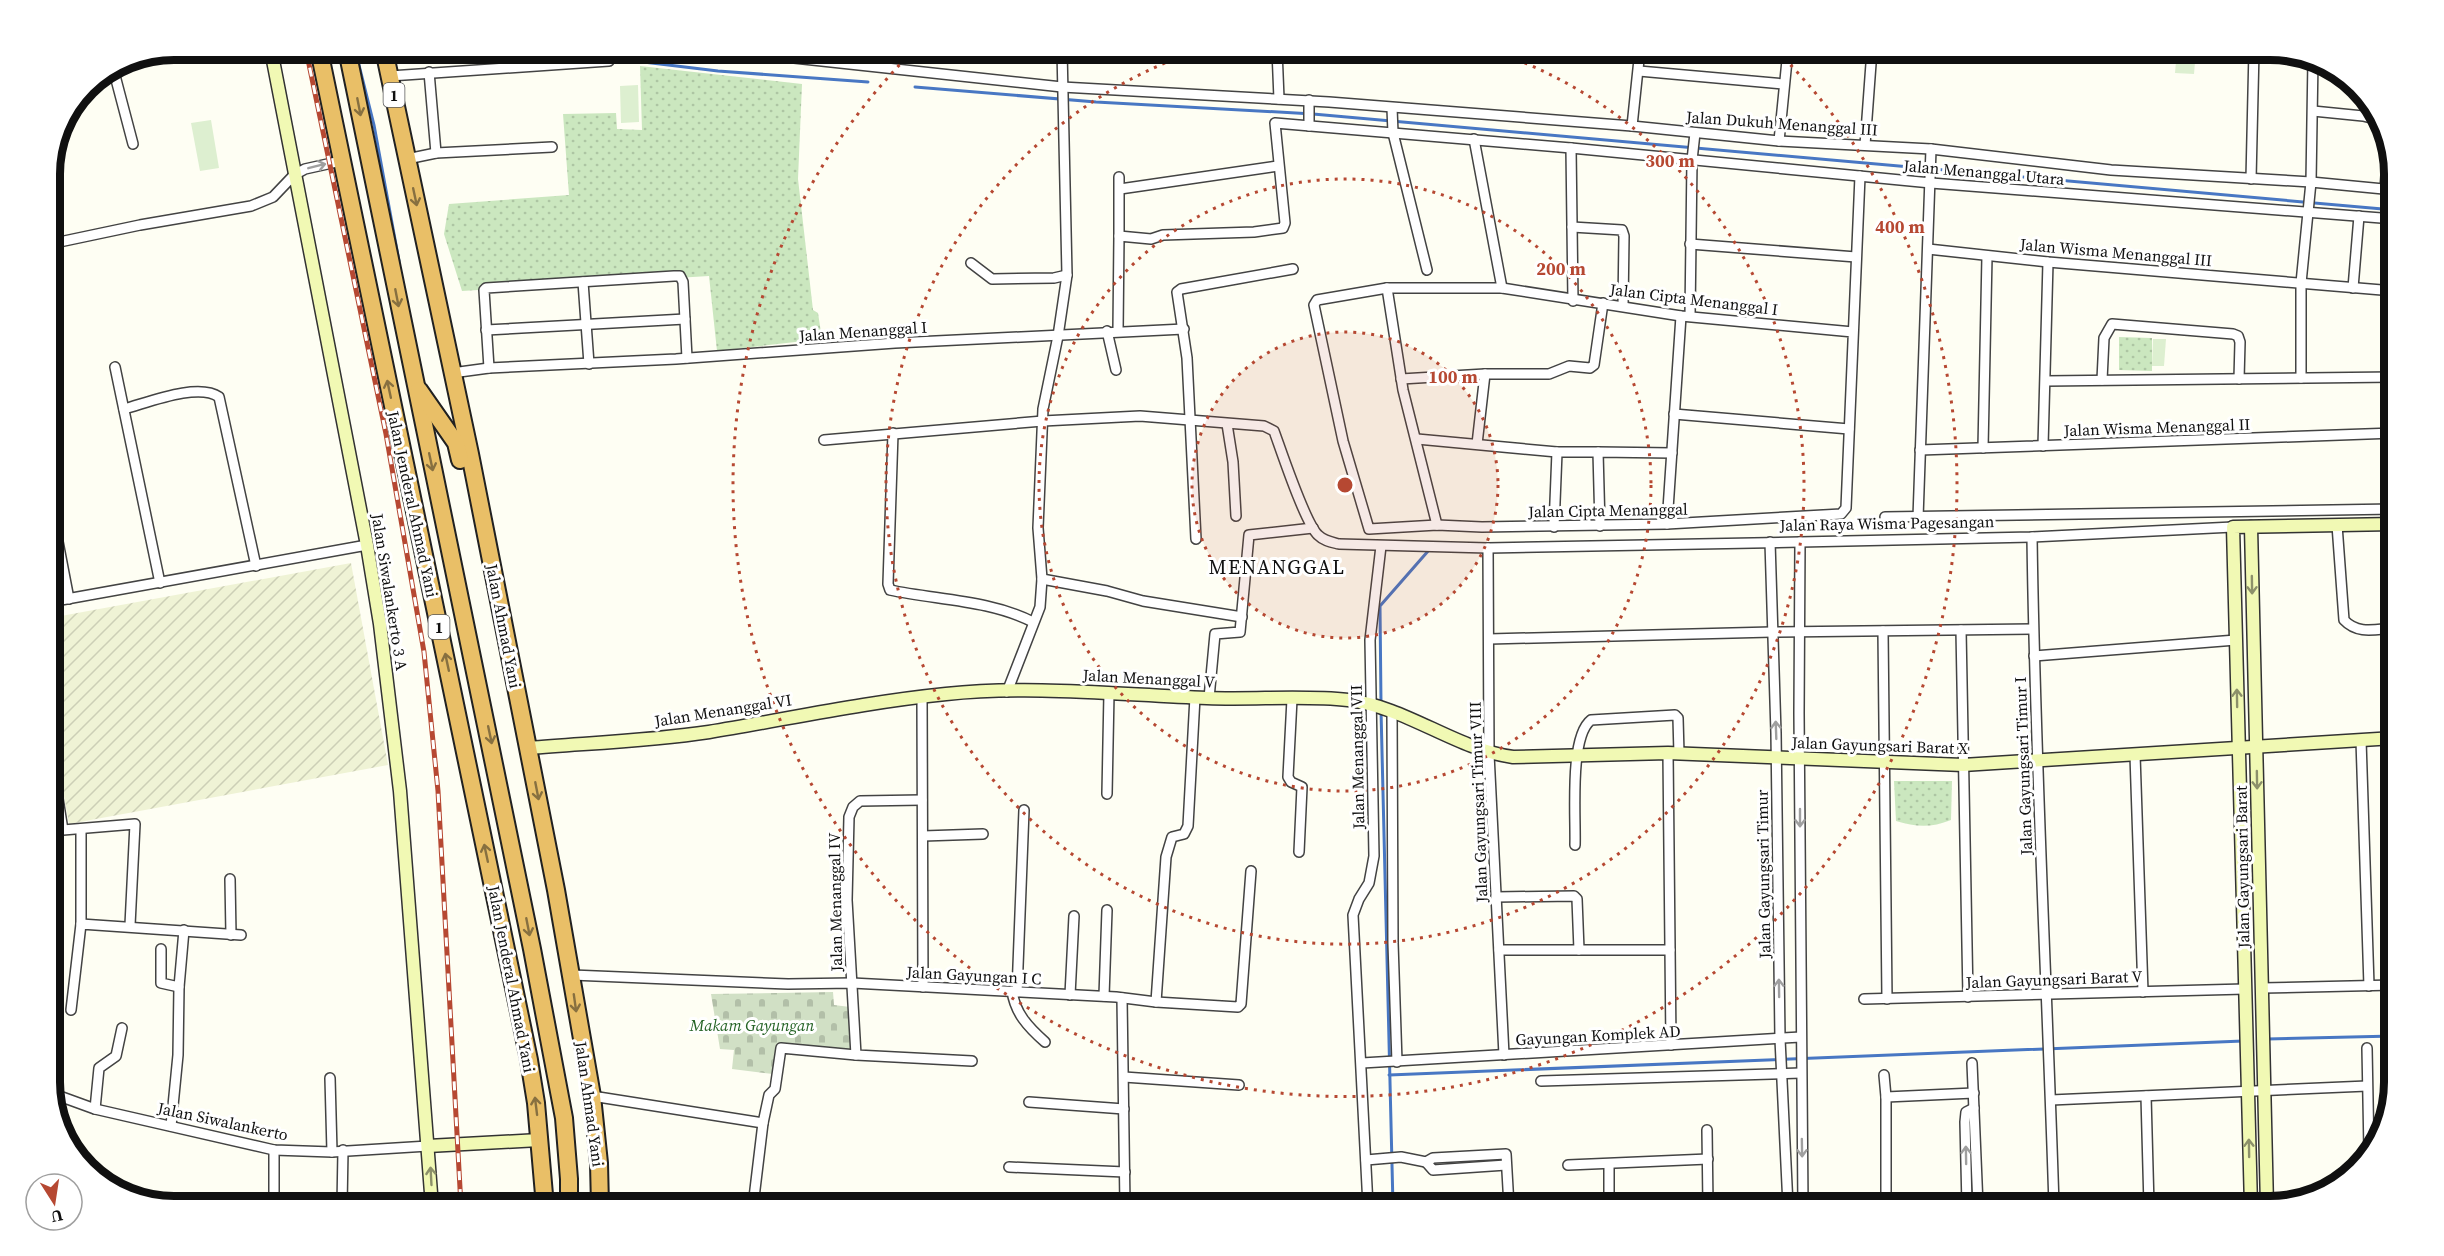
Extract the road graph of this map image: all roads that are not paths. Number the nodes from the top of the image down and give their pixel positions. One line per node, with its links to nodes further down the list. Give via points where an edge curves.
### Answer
1 (273, 60): 41 (street, Jalan Siwalankerto 3 A)
2 (321, 60): 39 (highway, Jalan Jenderal Ahmad Yani / 1)
3 (349, 60): 95 (highway, Jalan Jenderal Ahmad Yani / 1, one-way to 95)
4 (386, 60): 17 (highway, Jalan Ahmad Yani / 1)
5 (836, 60): 19 (street, Jalan Dukuh Menanggal III)
6 (1062, 60): 19 (street)
7 (1277, 60): 20 (street)
8 (1640, 60): 14 (street)
9 (1787, 60): 18 (street)
10 (1871, 60): 32 (street)
11 (2254, 60): 44 (street)
12 (609, 61): 15 (street)
13 (2313, 69): 23 (street)
14 (1639, 71): 18 (street); 26 (street)
15 (429, 72): 17 (street); 36 (street)
16 (115, 76): 31 (street)
17 (390, 76): 38 (highway, Jalan Ahmad Yani / 1)
18 (1784, 84): 30 (street)
19 (1062, 92): 20 (street, Jalan Dukuh Menanggal III); 63 (street)
20 (1279, 99): 21 (street, Jalan Dukuh Menanggal III)
21 (1309, 102): 22 (street, Jalan Dukuh Menanggal III); 25 (street)
22 (1392, 109): 26 (street, Jalan Dukuh Menanggal III); 27 (street)
23 (2313, 111): 24 (street); 46 (street)
24 (2369, 118)
25 (1309, 123): 27 (street, Jalan Menanggal Utara); 40 (street, Jalan Menanggal Utara, via 1275,123)
26 (1632, 126): 28 (street, Jalan Dukuh Menanggal III)
27 (1393, 132): 29 (street, Jalan Menanggal Utara); 62 (street)
28 (1694, 136): 30 (street, Jalan Dukuh Menanggal III); 37 (street)
29 (1474, 139): 34 (street, Jalan Menanggal Utara); 67 (street)
30 (1779, 141): 32 (street, Jalan Dukuh Menanggal III)
31 (133, 144)
32 (1865, 145): 35 (street, Jalan Dukuh Menanggal III)
33 (552, 147): 36 (street)
34 (1572, 148): 37 (street, Jalan Menanggal Utara); 52 (street)
35 (1931, 151): 44 (street, Jalan Dukuh Menanggal III, via 2111,170); 45 (street)
36 (436, 153): 38 (street)
37 (1693, 156): 42 (street, Jalan Menanggal Utara); 55 (street)
38 (407, 159): 87 (highway, Jalan Ahmad Yani / 1, one-way to 87)
39 (341, 161): 41 (street, one-way to 39); 248 (highway, Jalan Jenderal Ahmad Yani / 1, one-way to 39, via 536,1103 503,935)
40 (1278, 166): 47 (street); 53 (street, via 1283,228 1161,235 1151,239)
41 (294, 175): 54 (street, via 273,197 251,206); 131 (street, Jalan Siwalankerto 3 A)
42 (1860, 176): 45 (street, Jalan Menanggal Utara); 58 (street)
43 (1119, 177): 47 (street)
44 (2251, 179): 46 (street, Jalan Dukuh Menanggal III)
45 (1930, 181): 49 (street, Jalan Menanggal Utara); 56 (street)
46 (2311, 184): 48 (street, Jalan Dukuh Menanggal III); 49 (street)
47 (1120, 189): 53 (street)
48 (2384, 190)
49 (2307, 210): 50 (street, Jalan Menanggal Utara); 65 (street)
50 (2359, 216): 51 (street, Jalan Menanggal Utara); 68 (street)
51 (2384, 218)
52 (1572, 227): 70 (street); 72 (street, via 1622,230)
53 (1119, 236): 78 (street)
54 (60, 242)
55 (1690, 244): 58 (street); 73 (street)
56 (1928, 249): 57 (street, Jalan Wisma Menanggal III); 109 (street)
57 (1987, 256): 59 (street, Jalan Wisma Menanggal III); 108 (street)
58 (1856, 257): 80 (street)
59 (2048, 262): 65 (street, Jalan Wisma Menanggal III); 94 (street)
60 (971, 263): 63 (street, via 992,279 1054,278)
61 (1293, 269): 76 (street, via 1181,289 1177,293)
62 (1427, 270)
63 (1067, 274): 81 (street)
64 (583, 282): 74 (street, via 680,276); 75 (street); 77 (street, via 486,288)
65 (2301, 283): 68 (street, Jalan Wisma Menanggal III); 90 (street)
66 (1388, 288): 67 (street, Jalan Cipta Menanggal I); 91 (street); 126 (street, Jalan Cipta Menanggal I, via 1317,300 1314,305 1343,441)
67 (1502, 288): 70 (street, Jalan Cipta Menanggal I)
68 (2353, 288): 69 (street, Jalan Wisma Menanggal III)
69 (2384, 290)
70 (1573, 301): 71 (street, Jalan Cipta Menanggal I)
71 (1603, 303): 72 (street, Jalan Cipta Menanggal I); 88 (street, via 1593,367 1569,366 1545,374)
72 (1623, 306): 73 (street, Jalan Cipta Menanggal I)
73 (1685, 316): 80 (street, Jalan Cipta Menanggal I); 97 (street)
74 (685, 319): 75 (street); 82 (street)
75 (586, 324): 77 (street); 83 (street)
76 (1184, 329): 78 (street, Jalan Menanggal I); 98 (street)
77 (486, 330): 85 (street)
78 (1118, 331): 79 (street, Jalan Menanggal I)
79 (1107, 332): 81 (street, Jalan Menanggal I); 86 (street)
80 (1853, 332): 101 (street)
81 (1058, 336): 82 (street, Jalan Menanggal I); 99 (street)
82 (687, 358): 83 (street, Jalan Menanggal I)
83 (589, 364): 85 (street, Jalan Menanggal I)
84 (115, 367): 96 (street)
85 (489, 368): 87 (street, Jalan Menanggal I)
86 (1116, 370)
87 (452, 373): 135 (highway, Jalan Ahmad Yani / 1)
88 (1485, 374): 91 (street); 106 (street)
89 (2384, 376): 90 (street)
90 (2301, 378): 92 (street)
91 (1401, 379): 104 (street)
92 (2239, 379): 93 (street); 93 (street, via 2238,336 2112,324 2104,338)
93 (2102, 380): 94 (street)
94 (2046, 381): 107 (street)
95 (415, 385): 135 (highway, via 456,443 479,548); 264 (highway, Jalan Jenderal Ahmad Yani / 1, one-way to 264, via 532,949 564,1118)
96 (124, 409): 136 (street, via 188,392 211,392 219,397); 138 (street)
97 (1674, 414): 101 (street); 112 (street)
98 (1191, 420): 99 (street, via 1140,416); 100 (street); 128 (street)
99 (1042, 421): 102 (street); 137 (street, via 1038,528)
100 (1227, 424): 114 (street); 125 (street, via 1264,426 1274,431)
101 (1849, 429): 117 (street, Jalan Cipta Menanggal, via 1846,508 1837,514)
102 (894, 433): 105 (street); 142 (street, via 888,532 890,590 963,602)
103 (2384, 433): 107 (street, Jalan Wisma Menanggal II)
104 (1417, 439): 106 (street); 119 (street)
105 (824, 440)
106 (1477, 444): 110 (street)
107 (2043, 446): 108 (street, Jalan Wisma Menanggal II)
108 (1983, 448): 109 (street, Jalan Wisma Menanggal II)
109 (1920, 450): 116 (street)
110 (1557, 452): 111 (street); 121 (street)
111 (1598, 452): 112 (street); 122 (street)
112 (1672, 453): 117 (street)
113 (2384, 509): 116 (street, Jalan Raya Wisma Pagesangan)
114 (1236, 516)
115 (1885, 517): 116 (street, Jalan Raya Wisma Pagesangan)
116 (1918, 518)
117 (1667, 524): 122 (street, Jalan Cipta Menanggal)
118 (2384, 524): 120 (street, Jalan Raya Wisma Pagesangan)
119 (1437, 525): 121 (street, Jalan Cipta Menanggal); 126 (street, Jalan Cipta Menanggal)
120 (2337, 525): 124 (street, Jalan Raya Wisma Pagesangan); 144 (street, via 2344,620 2360,631)
121 (1554, 526): 122 (street, Jalan Cipta Menanggal)
122 (1600, 526)
123 (2233, 527): 124 (street, Jalan Raya Wisma Pagesangan); 127 (street, Jalan Raya Wisma Pagesangan); 150 (street, Jalan Gayungsari Barat)
124 (2251, 527): 162 (street, Jalan Gayungsari Barat, one-way to 162)
125 (1312, 528): 132 (street, Jalan Raya Wisma Pagesangan, via 1325,540 1339,544); 141 (street, via 1249,535)
126 (1369, 529)
127 (2032, 537): 130 (street, Jalan Raya Wisma Pagesangan); 143 (street, Jalan Gayungsari Timur I)
128 (1196, 539)
129 (1770, 542): 130 (street, Jalan Raya Wisma Pagesangan); 133 (street, Jalan Raya Wisma Pagesangan); 147 (street, Jalan Gayungsari Timur)
130 (1800, 542): 148 (street)
131 (367, 545): 136 (street); 250 (street, Jalan Siwalankerto 3 A, via 400,791)
132 (1381, 546): 133 (street, Jalan Raya Wisma Pagesangan); 158 (street, Jalan Menanggal VII, via 1370,640)
133 (1488, 548): 149 (street, Jalan Gayungsari Timur VIII)
134 (60, 552): 139 (street)
135 (490, 559): 161 (highway, Jalan Ahmad Yani / 1)
136 (256, 566): 138 (street)
137 (1042, 579): 141 (street); 142 (street, via 1040,607)
138 (160, 583): 139 (street)
139 (69, 599): 140 (street)
140 (60, 600)
141 (1242, 617): 156 (street, via 1238,633 1215,634)
142 (1033, 622): 152 (street)
143 (2033, 629): 145 (street); 151 (street, Jalan Gayungsari Timur I)
144 (2384, 629)
145 (1961, 630): 146 (street); 172 (street)
146 (1883, 631): 148 (street); 171 (street)
147 (1772, 632): 148 (street); 149 (street); 168 (street, Jalan Gayungsari Timur, one-way to 147)
148 (1800, 632): 169 (street)
149 (1489, 639): 164 (street, Jalan Gayungsari Timur VIII)
150 (2236, 640): 151 (street); 163 (street, Jalan Gayungsari Barat, one-way to 150)
151 (2034, 656): 170 (street, Jalan Gayungsari Timur I)
152 (1007, 692): 153 (street, Jalan Menanggal V); 154 (street, Jalan Menanggal V)
153 (1109, 693): 155 (street, Jalan Menanggal V); 173 (street)
154 (922, 697): 161 (street, Jalan Menanggal VI, via 706,732); 174 (street)
155 (1195, 698): 156 (street, Jalan Menanggal V); 211 (street, via 1188,826 1184,834 1172,837 1166,857)
156 (1209, 698): 157 (street, Jalan Menanggal V)
157 (1293, 699): 158 (street, Jalan Menanggal V, via 1344,700); 181 (street, via 1288,777 1302,787)
158 (1380, 708): 164 (street, Jalan Gayungsari Barat X); 222 (street, via 1393,943); 223 (street, Jalan Menanggal VII, via 1374,856 1369,883 1353,915)
159 (2384, 739): 160 (street, Jalan Gayungsari Barat X)
160 (2361, 740): 162 (street, Jalan Gayungsari Barat X); 197 (street)
161 (529, 748): 194 (highway, Jalan Ahmad Yani / 1, one-way to 194)
162 (2256, 748): 163 (street, Jalan Gayungsari Barat X); 201 (street, Jalan Gayungsari Barat, one-way to 201)
163 (2239, 749): 167 (street, Jalan Gayungsari Barat X); 200 (street, Jalan Gayungsari Barat)
164 (1489, 754): 166 (street, Jalan Gayungsari Barat X); 184 (street, Jalan Gayungsari Timur VIII)
165 (1673, 754): 166 (street, Jalan Gayungsari Barat X); 166 (street, via 1678,718 1675,715 1591,720 1581,732); 168 (street, Jalan Gayungsari Barat X); 193 (street)
166 (1577, 755): 180 (street)
167 (2135, 755): 170 (street, Jalan Gayungsari Barat X); 203 (street)
168 (1776, 757): 169 (street, Jalan Gayungsari Barat X); 216 (street, Jalan Gayungsari Timur, one-way to 168)
169 (1799, 760): 171 (street, Jalan Gayungsari Barat X); 215 (street, one-way to 215)
170 (2036, 762): 172 (street, Jalan Gayungsari Barat X); 204 (street, Jalan Gayungsari Timur I)
171 (1884, 764): 172 (street, Jalan Gayungsari Barat X); 210 (street)
172 (1964, 765): 207 (street)
173 (1107, 794)
174 (922, 800): 179 (street); 195 (street, Jalan Menanggal IV, via 860,801 849,817 847,900)
175 (1024, 810): 202 (street)
176 (60, 812): 177 (street, via 65,831)
177 (81, 829): 187 (street); 188 (street, via 135,825)
178 (983, 834): 179 (street)
179 (922, 836): 199 (street)
180 (1575, 845)
181 (1299, 852)
182 (1251, 871): 211 (street, Jalan Gayungan I C, via 1240,1006)
183 (230, 879): 189 (street, via 236,935)
184 (1496, 897): 191 (street, Jalan Gayungsari Timur VIII); 192 (street, via 1574,896)
185 (1107, 910): 206 (street)
186 (1074, 916): 205 (street)
187 (81, 924): 188 (street); 212 (street)
188 (130, 925): 189 (street)
189 (184, 930): 198 (street)
190 (161, 949): 198 (street, via 161,983)
191 (1499, 950): 192 (street); 220 (street, Jalan Gayungsari Timur VIII)
192 (1579, 950): 193 (street)
193 (1670, 950): 217 (street)
194 (572, 975): 195 (street, Jalan Gayungan I C); 236 (highway, Jalan Ahmad Yani / 1, one-way to 236)
195 (852, 983): 199 (street, Jalan Gayungan I C); 219 (street, Jalan Menanggal IV)
196 (2384, 985): 197 (street)
197 (2369, 986): 201 (street)
198 (179, 987): 246 (street)
199 (922, 987): 202 (street, Jalan Gayungan I C)
200 (2245, 988): 203 (street, Jalan Gayungsari Barat V); 234 (street, Jalan Gayungsari Barat)
201 (2262, 988): 233 (street, Jalan Gayungsari Barat)
202 (1014, 991): 205 (street, Jalan Gayungan I C); 214 (street, via 1014,1004 1020,1015)
203 (2143, 992): 204 (street, Jalan Gayungsari Barat V)
204 (2048, 994): 207 (street, Jalan Gayungsari Barat V); 240 (street, Jalan Gayungsari Timur I)
205 (1070, 995): 206 (street, Jalan Gayungan I C)
206 (1104, 996): 208 (street, Jalan Gayungan I C)
207 (1968, 997): 210 (street, Jalan Gayungsari Barat V)
208 (1122, 998): 211 (street, Jalan Gayungan I C); 228 (street)
209 (1864, 999): 210 (street, Jalan Gayungsari Barat V)
210 (1887, 999)
211 (1156, 1002)
212 (71, 1010)
213 (122, 1028): 243 (street, via 116,1056 99,1068)
214 (1045, 1042)
215 (1801, 1042): 216 (street, Gayungan Komplek AD); 226 (street)
216 (1780, 1043): 217 (street, Gayungan Komplek AD); 225 (street, Jalan Gayungsari Timur)
217 (1671, 1045): 220 (street, Gayungan Komplek AD)
218 (2367, 1048): 232 (street)
219 (856, 1055): 221 (street); 245 (street, via 781,1048 775,1089 769,1095)
220 (1504, 1055): 222 (street, Gayungan Komplek AD)
221 (972, 1061)
222 (1395, 1062): 223 (street, Gayungan Komplek AD)
223 (1362, 1063): 255 (street, Jalan Menanggal VII)
224 (1972, 1063): 235 (street)
225 (1781, 1070): 226 (street); 230 (street); 272 (street, Jalan Gayungsari Timur)
226 (1801, 1070): 273 (street, one-way to 273)
227 (1884, 1075): 239 (street)
228 (1124, 1077): 231 (street); 244 (street)
229 (330, 1078): 253 (street)
230 (1541, 1081)
231 (1239, 1085)
232 (2367, 1086): 233 (street); 249 (street)
233 (2264, 1090): 234 (street); 280 (street, Jalan Gayungsari Barat)
234 (2248, 1091): 237 (street); 279 (street, Jalan Gayungsari Barat, one-way to 234)
235 (1974, 1093): 239 (street); 242 (street)
236 (592, 1096): 245 (street); 265 (highway, Jalan Ahmad Yani / 1)
237 (2146, 1096): 240 (street); 278 (street)
238 (61, 1097): 243 (street, Jalan Siwalankerto)
239 (1886, 1098): 274 (street)
240 (2050, 1100): 277 (street, Jalan Gayungsari Timur I)
241 (1029, 1102): 244 (street)
242 (1974, 1108): 275 (street, one-way to 242, via 1965,1122 1966,1112); 276 (street)
243 (96, 1109): 246 (street, Jalan Siwalankerto)
244 (1124, 1109): 259 (street)
245 (763, 1123): 266 (street)
246 (171, 1126): 251 (street, Jalan Siwalankerto)
247 (1707, 1131): 254 (street)
248 (539, 1140): 250 (street); 263 (highway, Jalan Jenderal Ahmad Yani / 1)
249 (2368, 1141)
250 (428, 1146): 252 (street, Jalan Siwalankerto); 262 (street, Jalan Siwalankerto 3 A, one-way to 250)
251 (274, 1150): 253 (street, Jalan Siwalankerto); 260 (street)
252 (343, 1150): 253 (street, Jalan Siwalankerto); 261 (street)
253 (332, 1152)
254 (1708, 1159): 256 (street); 271 (street)
255 (1366, 1160): 268 (street, Jalan Menanggal VII); 269 (street, via 1401,1157 1426,1162 1433,1158 1506,1154)
256 (1609, 1164): 257 (street); 270 (street)
257 (1568, 1165)
258 (1009, 1167): 259 (street)
259 (1125, 1172): 267 (street)
260 (274, 1196)
261 (342, 1196)
262 (431, 1196)
263 (544, 1196)
264 (569, 1196)
265 (600, 1196)
266 (754, 1196)
267 (1125, 1196)
268 (1368, 1196)
269 (1508, 1196)
270 (1609, 1196)
271 (1708, 1196)
272 (1787, 1196)
273 (1803, 1196)
274 (1886, 1196)
275 (1967, 1196)
276 (1978, 1196)
277 (2054, 1196)
278 (2149, 1196)
279 (2250, 1196)
280 (2267, 1196)

